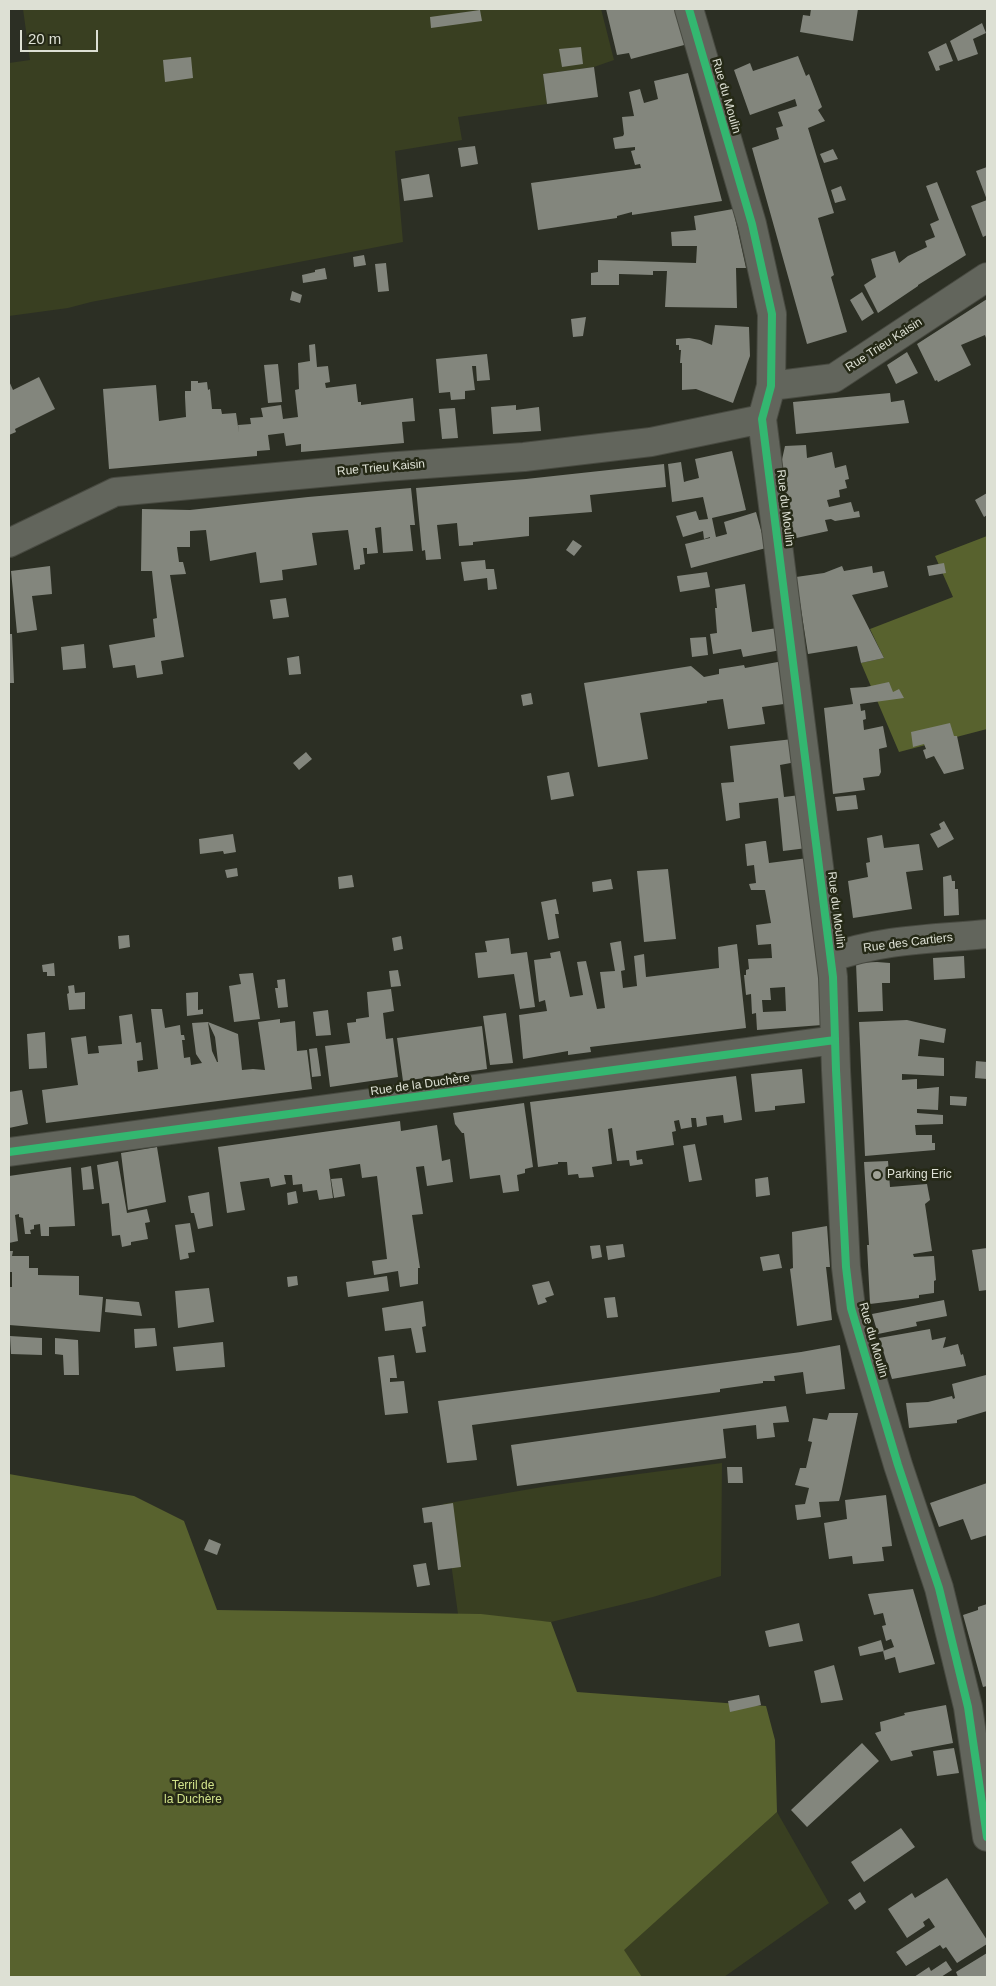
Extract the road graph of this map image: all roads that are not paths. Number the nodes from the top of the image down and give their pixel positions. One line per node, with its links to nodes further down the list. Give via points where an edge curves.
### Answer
1 (689, 9): 3 (street, Rue du Moulin, via 752,224 772,314)
2 (987, 277): 3 (street, Rue Trieu Kaisin, via 834,378)
3 (771, 386): 4 (street, Rue du Moulin)
4 (762, 419): 5 (street, Rue Trieu Kaisin, via 652,442 524,457 115,492); 7 (street, Rue du Moulin)
5 (9, 542)
6 (987, 934): 7 (street, Rue des Cartiers, via 877,945)
7 (831, 958): 8 (street, Rue du Moulin)
8 (835, 1040): 9 (street, Rue de la Duchère); 10 (street, Rue du Moulin, via 851,1308 939,1588 968,1707)
9 (9, 1152)
10 (985, 1812): 11 (street, Rue du Moulin)
11 (987, 1837)

